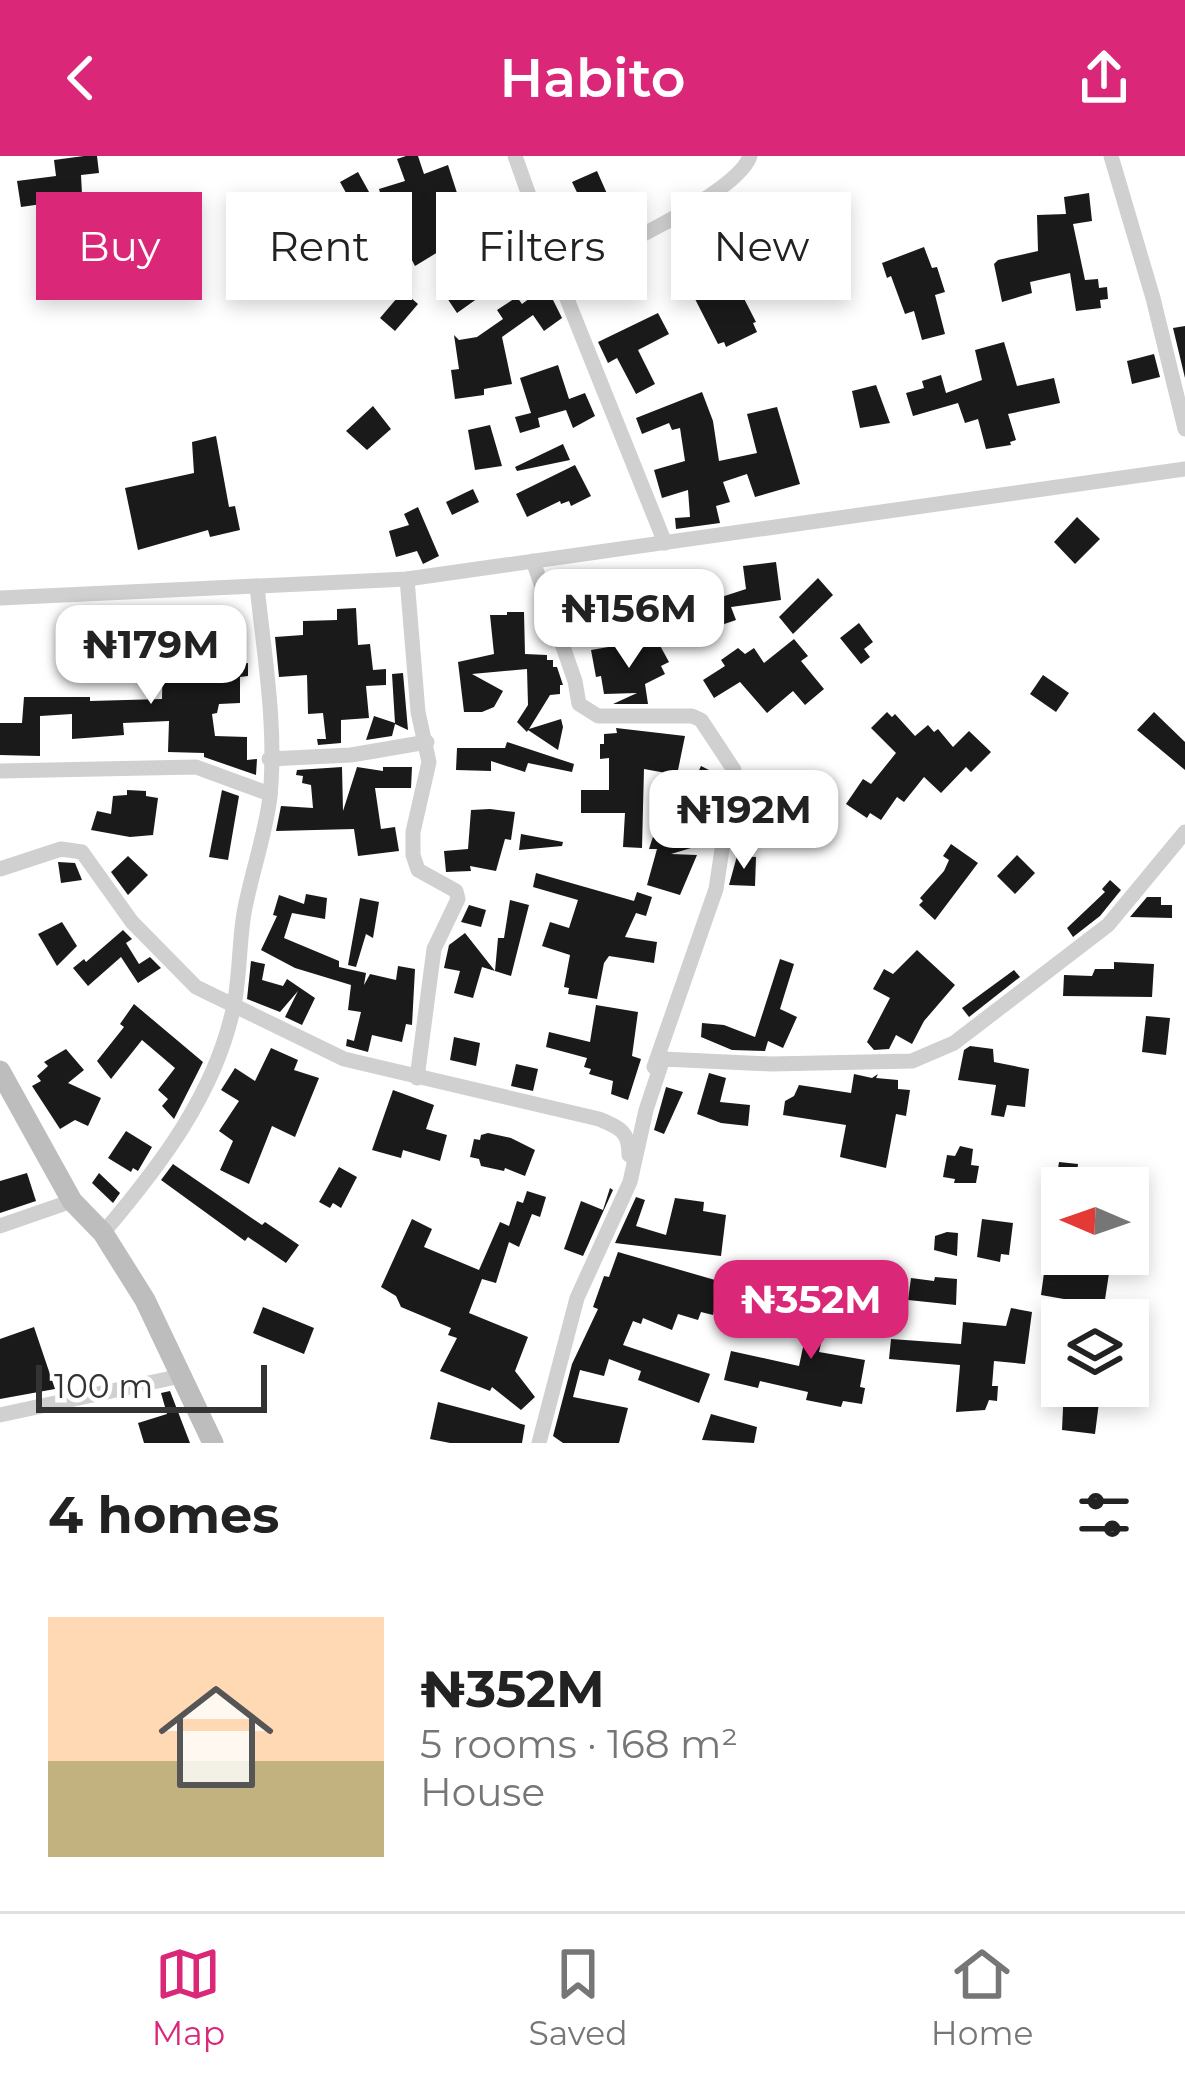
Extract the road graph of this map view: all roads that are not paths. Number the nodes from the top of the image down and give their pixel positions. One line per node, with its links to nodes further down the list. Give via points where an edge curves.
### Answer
1 (515, 156): 4 (street)
2 (750, 156): 5 (street, via 739,175)
3 (1111, 156): 7 (street)
4 (528, 192)
5 (647, 229)
6 (567, 300): 9 (street)
7 (1185, 429)
8 (1185, 469): 9 (street)
9 (665, 543): 10 (street)
10 (533, 561): 11 (street); 23 (street, via 579,704 598,716 692,716 734,770 716,889)
11 (407, 579): 12 (street); 14 (street)
12 (257, 586): 13 (street); 15 (street)
13 (0, 598)
14 (427, 742): 15 (street); 22 (street, via 412,855 418,870 458,899 434,949)
15 (269, 759): 17 (street)
16 (0, 771): 17 (street, via 196,767)
17 (270, 794): 20 (street)
18 (1185, 832): 24 (street, via 1108,925 954,1043 913,1061 663,1059)
19 (0, 869): 20 (street, via 61,849 82,852 163,956 196,987)
20 (234, 1005): 22 (street, via 344,1059); 27 (street, via 191,1117)
21 (0, 1072): 25 (street)
22 (417, 1078): 23 (street, via 599,1119)
23 (629, 1138): 24 (street)
24 (630, 1182): 31 (street, via 577,1298)
25 (72, 1201): 26 (street); 27 (street)
26 (0, 1226)
27 (103, 1233): 28 (street)
28 (181, 1376): 29 (street); 30 (street)
29 (0, 1415)
30 (213, 1443)
31 (539, 1443)

